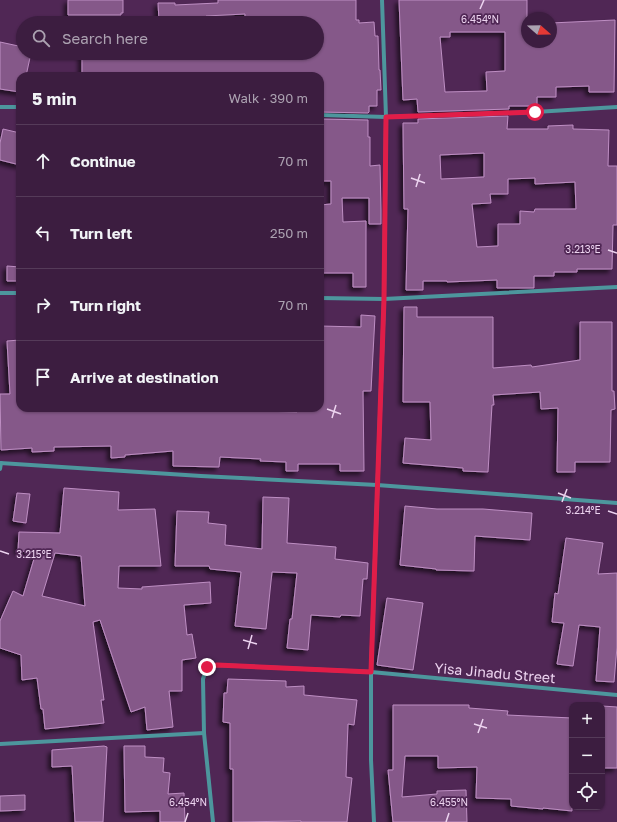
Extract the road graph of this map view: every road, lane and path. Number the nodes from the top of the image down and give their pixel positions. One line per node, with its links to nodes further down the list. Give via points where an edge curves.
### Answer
1 (382, 0): 6 (street)
2 (0, 107): 3 (street)
3 (16, 107)
4 (617, 107): 6 (street)
5 (324, 115): 6 (street)
6 (386, 117): 11 (street)
7 (617, 287): 11 (street)
8 (0, 293): 9 (street)
9 (16, 293)
10 (324, 298): 11 (street)
11 (384, 299): 14 (street)
12 (0, 463): 13 (street); 14 (street)
13 (0, 469)
14 (377, 485): 15 (street); 16 (street)
15 (617, 503)
16 (371, 672): 17 (street, Yisa Jinadu Street); 18 (street, Yisa Jinadu Street, via 217,665 207,667 203,679); 21 (street)
17 (617, 695)
18 (204, 733): 19 (street); 20 (street)
19 (0, 744)
20 (213, 822)
21 (374, 822)

